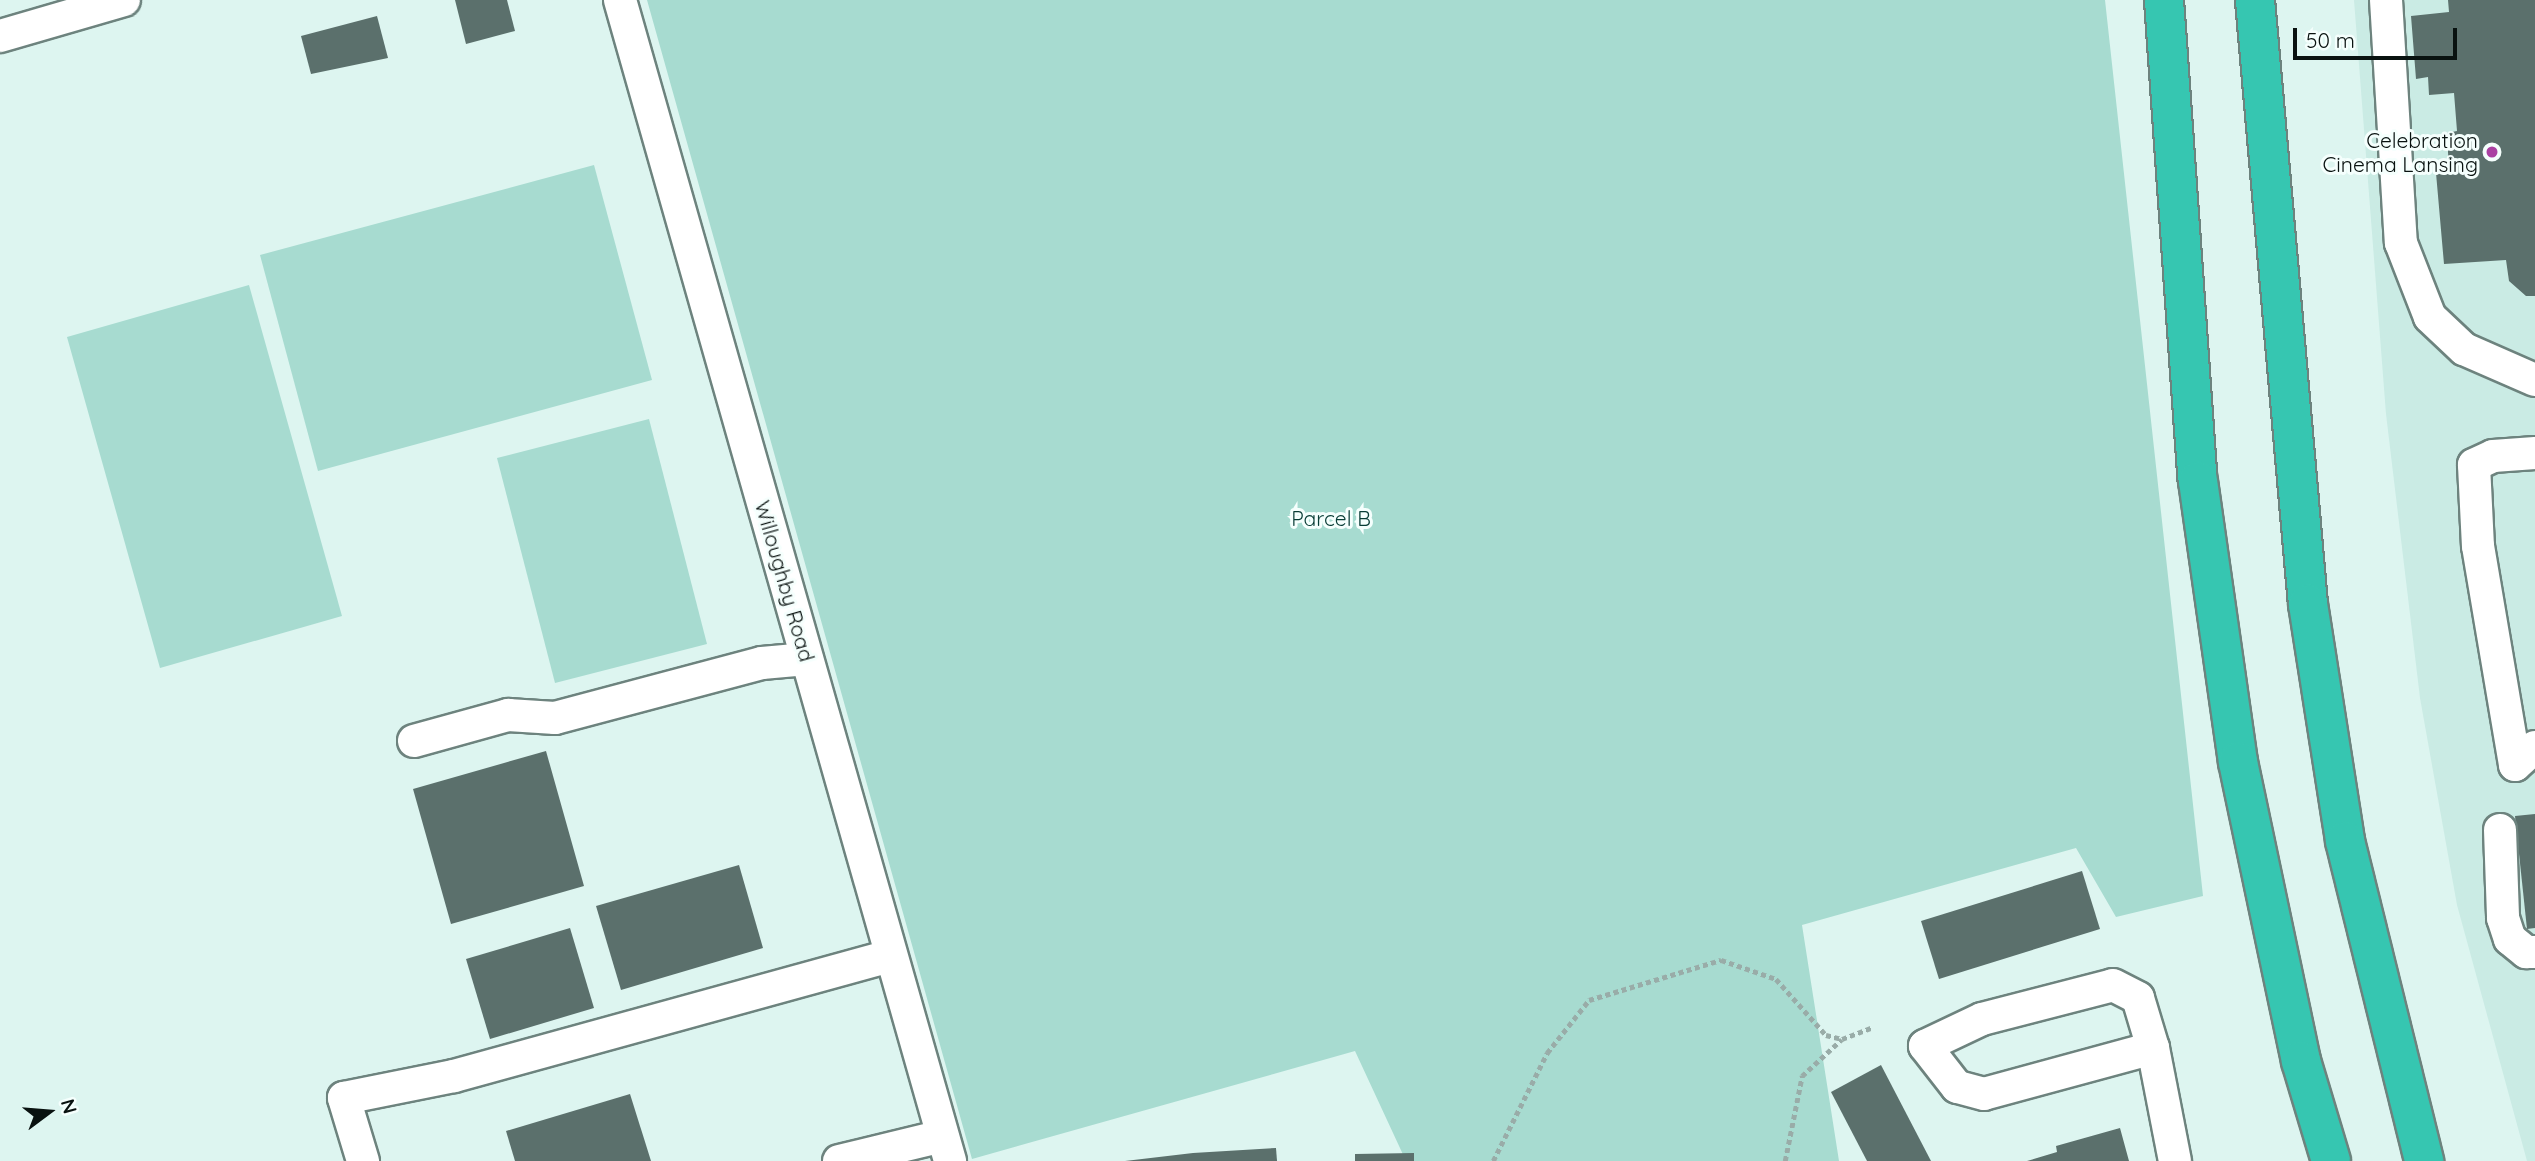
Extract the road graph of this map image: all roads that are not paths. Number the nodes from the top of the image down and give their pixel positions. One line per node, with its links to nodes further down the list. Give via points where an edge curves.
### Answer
1 (124, 0): 6 (street)
2 (620, 0): 9 (street, Willoughby Road)
3 (2164, 0): 20 (highway, via 2198,481 2238,762 2301,1061)
4 (2255, 0): 21 (highway, via 2308,604 2345,841)
5 (2386, 0): 7 (street, via 2401,243 2410,268 2430,317 2464,349)
6 (0, 36)
7 (2535, 380)
8 (2535, 453): 11 (street, via 2493,456 2474,465 2478,546 2515,765)
9 (807, 659): 10 (street, via 762,663 555,718 508,715); 14 (street, Willoughby Road)
10 (414, 741)
11 (2535, 747)
12 (2500, 830): 13 (street, via 2503,918 2510,939 2526,952)
13 (2535, 952)
14 (891, 956): 16 (street, Willoughby Road); 17 (street, via 454,1076 344,1098)
15 (2153, 1048): 15 (street, via 2138,998 2113,985 1982,1019 1925,1046 1957,1087 1983,1094); 19 (street)
16 (946, 1148): 18 (street)
17 (363, 1161)
18 (839, 1161)
19 (2175, 1161)
20 (2331, 1161)
21 (2424, 1161)

